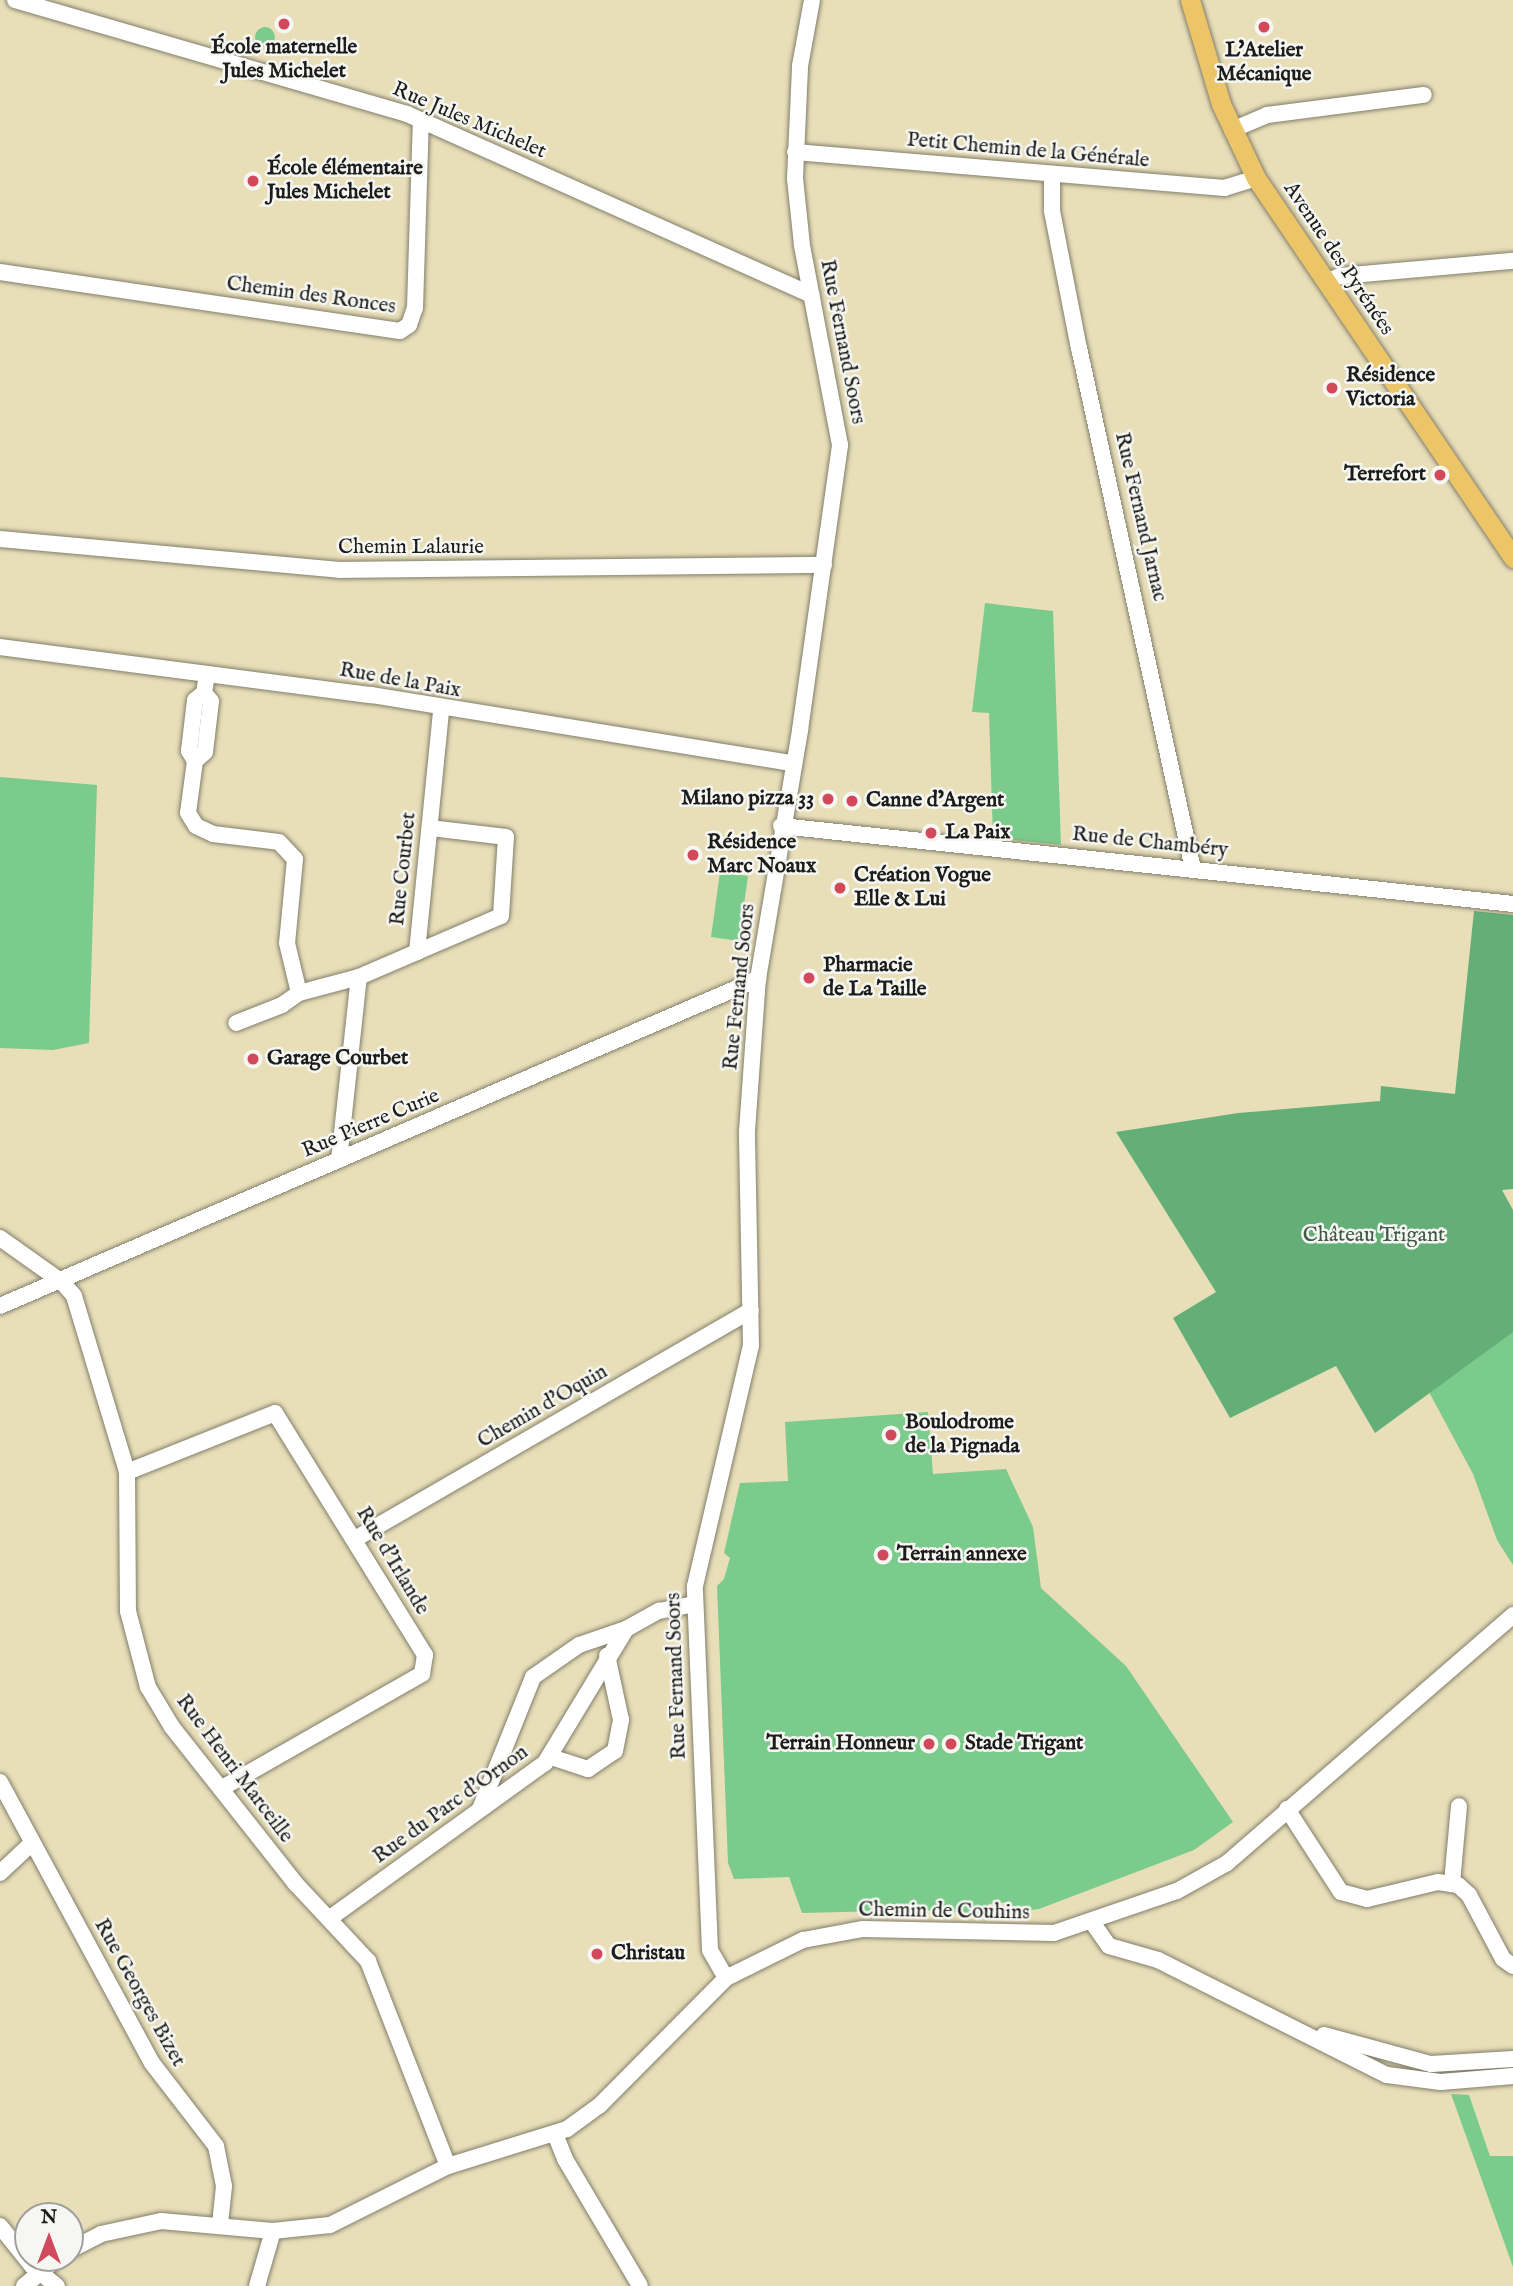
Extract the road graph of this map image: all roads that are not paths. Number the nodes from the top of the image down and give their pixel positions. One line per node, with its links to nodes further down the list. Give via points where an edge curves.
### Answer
1 (15, 0): 5 (street, Rue Jules Michelet)
2 (813, 0): 7 (street, Rue Fernand Soors, via 800,66)
3 (1190, 0): 6 (main road, Avenue des Pyrénées)
4 (1424, 95): 6 (street, via 1267,115)
5 (421, 120): 11 (street, Chemin des Ronces, via 415,309 409,325 400,331); 13 (street, Rue Jules Michelet)
6 (1232, 130): 9 (main road, Avenue des Pyrénées)
7 (794, 152): 8 (street, Petit Chemin de la Générale); 13 (street, Rue Fernand Soors, via 799,225)
8 (1052, 174): 9 (street, Petit Chemin de la Générale, via 1224,188); 23 (street, Rue Fernand Jarnac, via 1052,211)
9 (1256, 178): 12 (main road, Avenue des Pyrénées)
10 (1513, 261): 12 (street, via 1340,275)
11 (0, 272)
12 (1326, 282): 15 (main road, Avenue des Pyrénées)
13 (811, 295): 16 (street, Rue Fernand Soors, via 840,434)
14 (0, 539): 16 (street, Chemin Lalaurie, via 333,570)
15 (1513, 558)
16 (824, 565): 20 (street, Rue Fernand Soors)
17 (0, 647): 18 (street, Rue de la Paix)
18 (207, 674): 19 (street, Rue de la Paix, via 371,695); 28 (street, via 204,693 211,701 205,752 195,761 188,813 196,826 213,834 279,842 295,859 287,943)
19 (441, 710): 20 (street, Rue de la Paix); 22 (street, Rue Courbet)
20 (792, 763): 21 (street, Rue Fernand Soors)
21 (781, 826): 23 (street, Rue de Chambéry); 27 (street, Rue Fernand Soors)
22 (430, 828): 25 (street, Rue Courbet); 25 (street, via 506,838 500,915)
23 (1193, 869): 24 (street, Rue de Chambéry)
24 (1513, 904)
25 (417, 952): 26 (street, Rue Courbet)
26 (359, 977): 28 (street, Rue Courbet); 30 (street)
27 (758, 979): 30 (street, Rue Pierre Curie); 34 (street, Rue Fernand Soors, via 747,1131)
28 (299, 993): 29 (street, Rue Courbet, via 282,1005)
29 (236, 1023)
30 (339, 1160): 32 (street, Rue Pierre Curie)
31 (0, 1238): 32 (street)
32 (62, 1282): 33 (street, Rue Pierre Curie); 35 (street, Rue Henri Marceille, via 74,1296)
33 (0, 1306)
34 (751, 1310): 36 (street, Chemin d'Oquin); 37 (street, Rue Fernand Soors, via 750,1356 700,1553)
35 (127, 1472): 36 (street, Rue d'Irlande, via 275,1413); 43 (street, Rue Henri Marceille, via 128,1611 148,1688 172,1727)
36 (355, 1539): 43 (street, Rue d'Irlande, via 425,1655 422,1674)
37 (694, 1604): 39 (street, Rue du Parc d'Ornon, via 659,1611); 53 (street, Rue Fernand Soors, via 709,1950)
38 (1513, 1615): 46 (street, Chemin de Couhins)
39 (626, 1629): 40 (street, Rue du Parc d'Ornon); 45 (street, via 579,1645 533,1677)
40 (607, 1656): 41 (street, Rue du Parc d'Ornon); 41 (street, via 621,1720 615,1751 587,1769)
41 (551, 1757): 45 (street, Rue du Parc d'Ornon)
42 (0, 1782): 47 (street, Rue Georges Bizet)
43 (222, 1788): 50 (street, Rue Henri Marceille, via 295,1883)
44 (1459, 1805): 49 (street)
45 (480, 1809): 50 (street, Rue du Parc d'Ornon)
46 (1287, 1809): 49 (street, via 1333,1886 1347,1895 1367,1899); 51 (street, Chemin de Couhins, via 1211,1874)
47 (32, 1843): 48 (street); 59 (street, Rue Georges Bizet, via 152,2063 216,2146 224,2186)
48 (0, 1873)
49 (1452, 1883): 52 (street, via 1469,1895 1503,1959)
50 (330, 1917): 58 (street, Rue Henri Marceille, via 376,1975)
51 (1092, 1922): 53 (street, Chemin de Couhins, via 1034,1935 863,1929 831,1933 774,1951); 54 (street, via 1109,1946 1158,1960)
52 (1513, 1966)
53 (726, 1978): 57 (street, Chemin de Couhins, via 600,2105)
54 (1295, 2026): 55 (street, via 1431,2064); 56 (street, via 1387,2075 1441,2082)
55 (1513, 2059)
56 (1513, 2076)
57 (555, 2134): 58 (street, Chemin de Couhins); 68 (street)
58 (448, 2166): 61 (street, Chemin de Couhins, via 339,2221)
59 (220, 2225): 61 (street, Chemin de Couhins); 63 (street, Chemin de Couhins, via 161,2221 101,2234)
60 (0, 2226): 62 (street)
61 (273, 2231): 67 (street)
62 (14, 2241)
63 (84, 2243)
64 (42, 2272): 65 (street); 66 (street)
65 (24, 2286)
66 (57, 2286)
67 (257, 2286)
68 (640, 2286)

